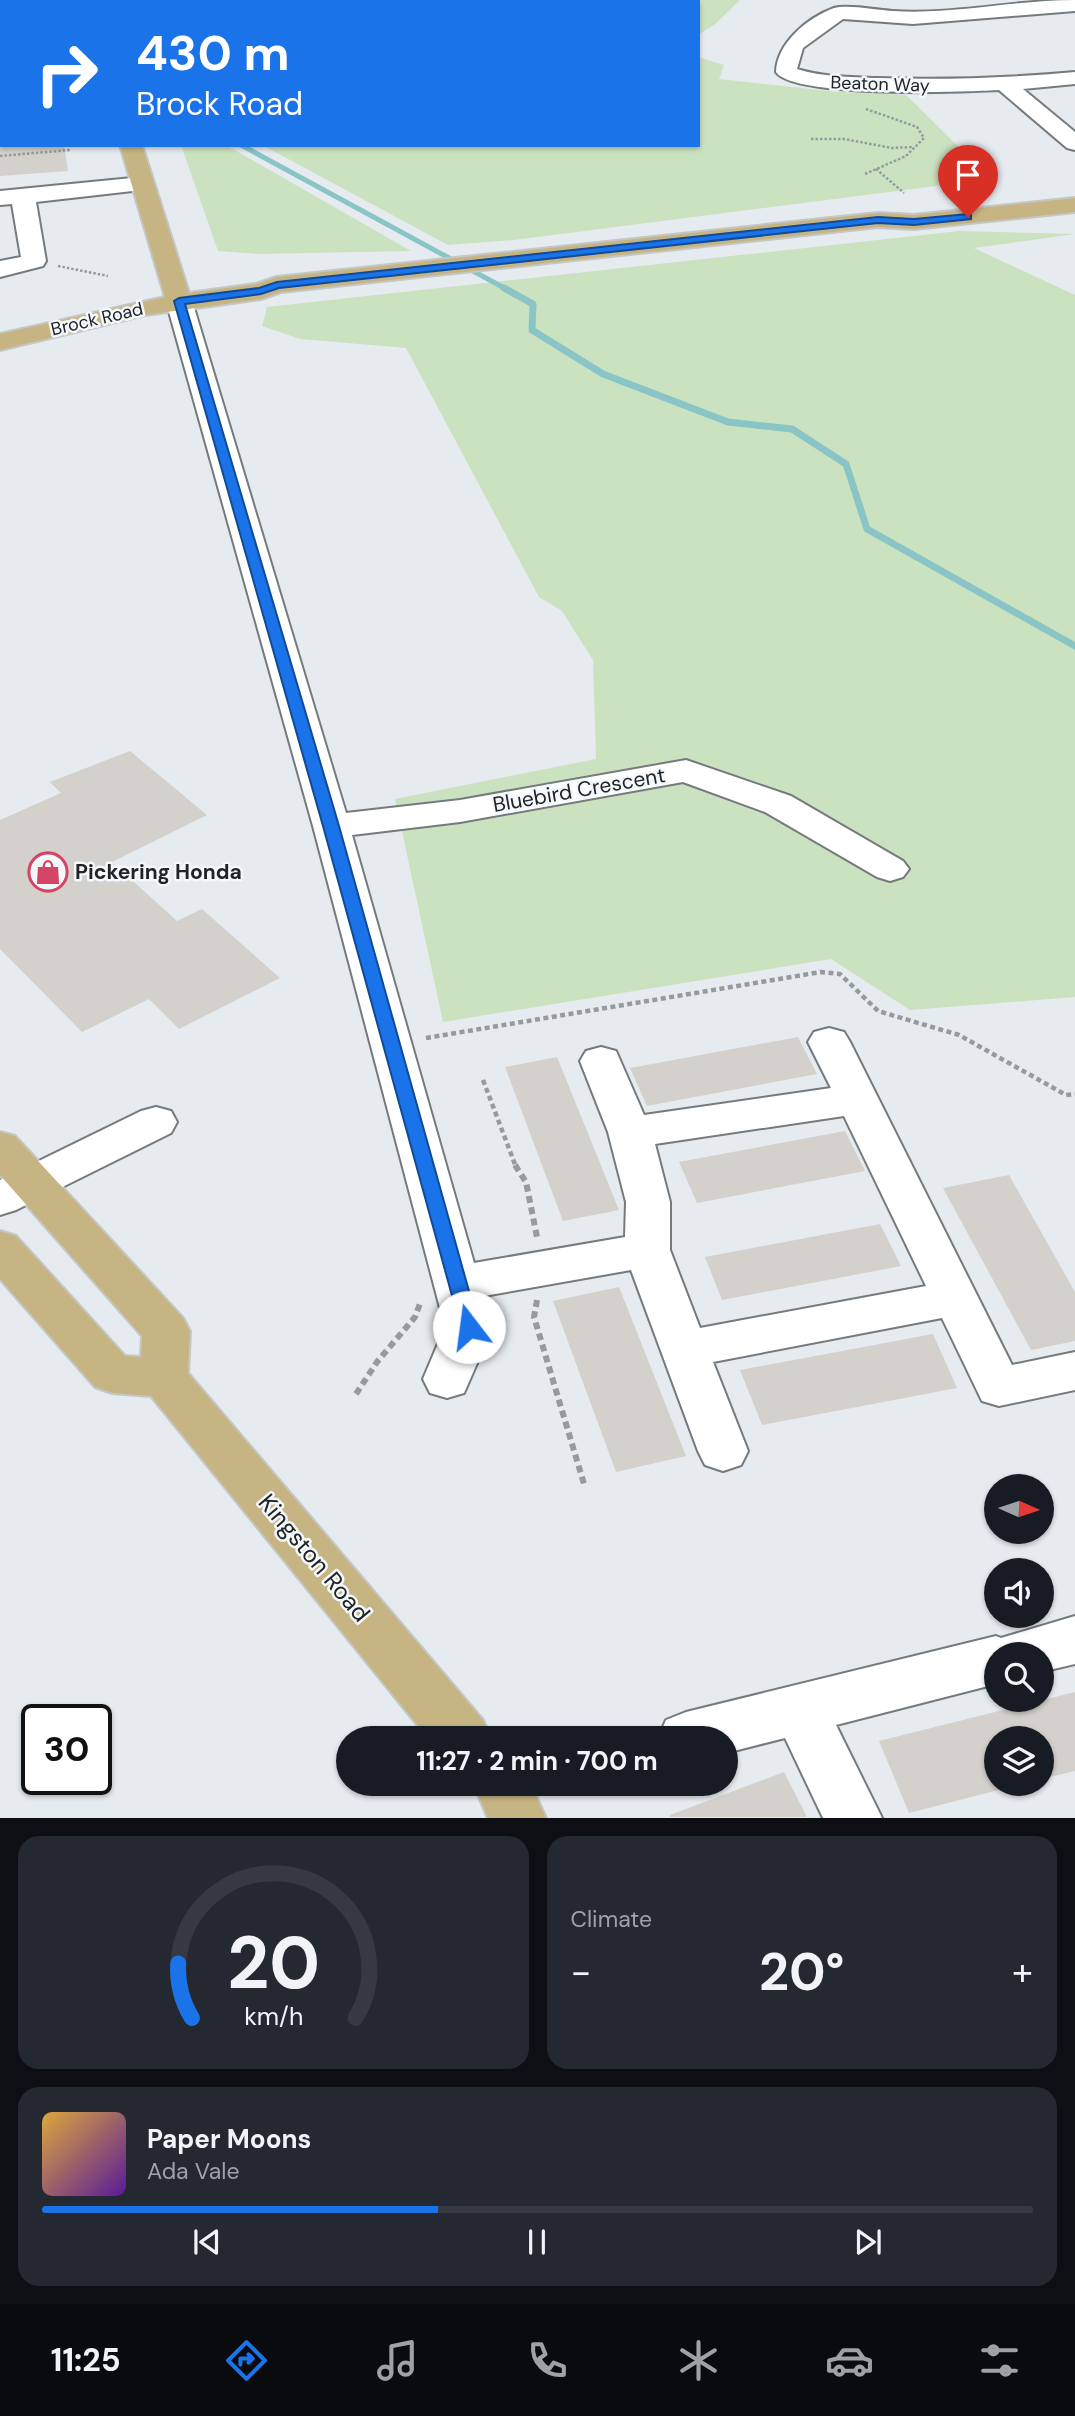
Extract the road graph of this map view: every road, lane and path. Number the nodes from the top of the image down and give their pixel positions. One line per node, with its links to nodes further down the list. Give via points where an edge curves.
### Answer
1 (1075, 5): 2 (street, via 913,18)
2 (836, 7): 4 (street, Beaton Way, via 794,44 785,58 786,72 812,81 925,87)
3 (1075, 78): 4 (street, Beaton Way)
4 (1005, 85): 7 (street)
5 (860, 107): 8 (path, via 917,127 923,138)
6 (811, 139): 8 (path, via 906,149)
7 (1075, 143)
8 (920, 145): 12 (path)
9 (132, 147): 14 (main road)
10 (70, 150): 11 (path)
11 (0, 156)
12 (876, 169): 13 (path); 15 (path)
13 (865, 174)
14 (142, 184): 17 (street); 23 (main road)
15 (904, 193)
16 (1075, 193): 19 (main road, Brock Road, via 904,211)
17 (12, 197): 20 (street)
18 (1075, 205): 19 (main road, Brock Road, via 914,222)
19 (878, 220): 23 (main road, Brock Road, via 404,270 277,285 261,291)
20 (33, 261): 21 (street); 22 (path)
21 (0, 269)
22 (108, 276)
23 (178, 296): 24 (main road, Brock Road); 25 (main road, Brock Road); 26 (street)
24 (0, 326)
25 (0, 342)
26 (331, 826): 27 (street, Bluebird Crescent, via 460,811 686,771 778,804); 29 (street)
27 (890, 869)
28 (829, 1042): 32 (street)
29 (391, 1044): 31 (path, via 821,972 840,974 878,1011 959,1035 1066,1095); 39 (street)
30 (601, 1061): 34 (street)
31 (1075, 1094)
32 (856, 1099): 34 (street); 40 (street)
33 (156, 1122): 36 (street)
34 (631, 1132): 38 (street, via 648,1202)
35 (0, 1147): 36 (main road)
36 (15, 1191): 43 (main road, via 166,1331)
37 (0, 1248): 43 (main road, via 112,1374)
38 (647, 1250): 39 (street); 41 (street)
39 (457, 1283): 44 (street, via 469,1327)
40 (955, 1298): 41 (street); 42 (street, via 999,1387)
41 (686, 1349): 45 (street)
42 (1075, 1371)
43 (164, 1378): 50 (main road, Kingston Road)
44 (447, 1379)
45 (723, 1451)
46 (1075, 1640): 47 (street)
47 (1054, 1645)
48 (984, 1663): 49 (street)
49 (800, 1710): 51 (street); 52 (street)
50 (453, 1726)
51 (735, 1726)
52 (853, 1818)

